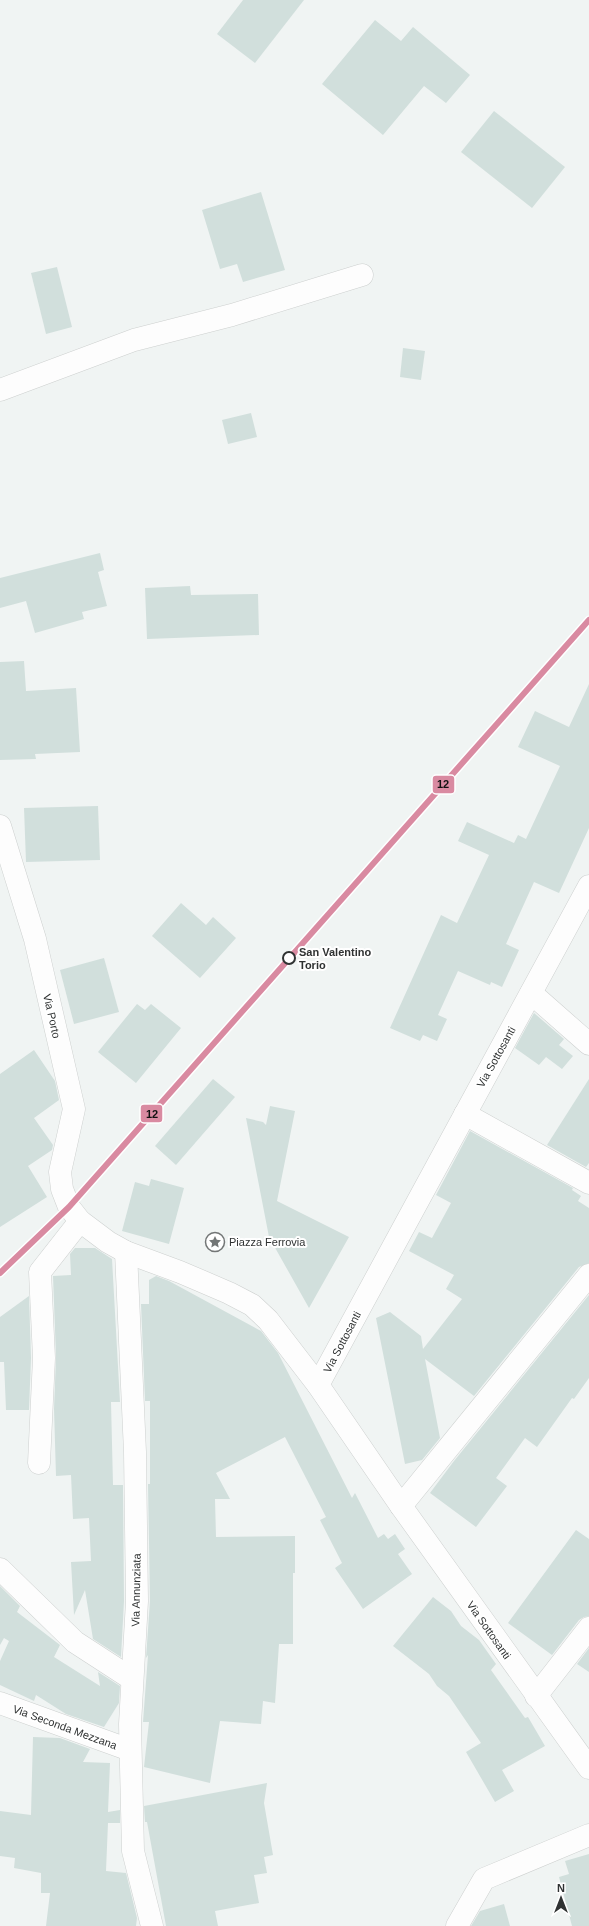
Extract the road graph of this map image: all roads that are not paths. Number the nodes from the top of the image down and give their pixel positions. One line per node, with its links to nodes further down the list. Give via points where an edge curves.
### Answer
1 (362, 275): 2 (street, via 232,315 134,340)
2 (0, 390)
3 (0, 826): 9 (street, Via Porto, via 35,939 74,1109 60,1172 62,1189)
4 (589, 886): 5 (street, Via Sottosanti)
5 (531, 993): 6 (street); 7 (street, Via Sottosanti)
6 (589, 1044)
7 (465, 1114): 8 (street); 12 (street, Via Sottosanti)
8 (589, 1183)
9 (74, 1214): 10 (street, via 108,1242); 13 (street, via 40,1272 44,1358)
10 (126, 1252): 12 (street, via 180,1272 252,1305 268,1320); 17 (street, Via Annunziata, via 135,1452 137,1601)
11 (589, 1275): 14 (street)
12 (318, 1385): 14 (street, Via Sottosanti)
13 (39, 1463)
14 (401, 1506): 18 (street, Via Sottosanti)
15 (0, 1570): 17 (street, via 75,1642)
16 (589, 1628): 18 (street)
17 (132, 1679): 20 (street, Via Annunziata)
18 (536, 1696): 21 (street, Via Sottosanti)
19 (0, 1703): 20 (street, Via Seconda Mezzana)
20 (130, 1750): 23 (street, Via Annunziata, via 133,1851)
21 (589, 1768)
22 (589, 1835): 24 (street, via 484,1879)
23 (152, 1926)
24 (458, 1926)

